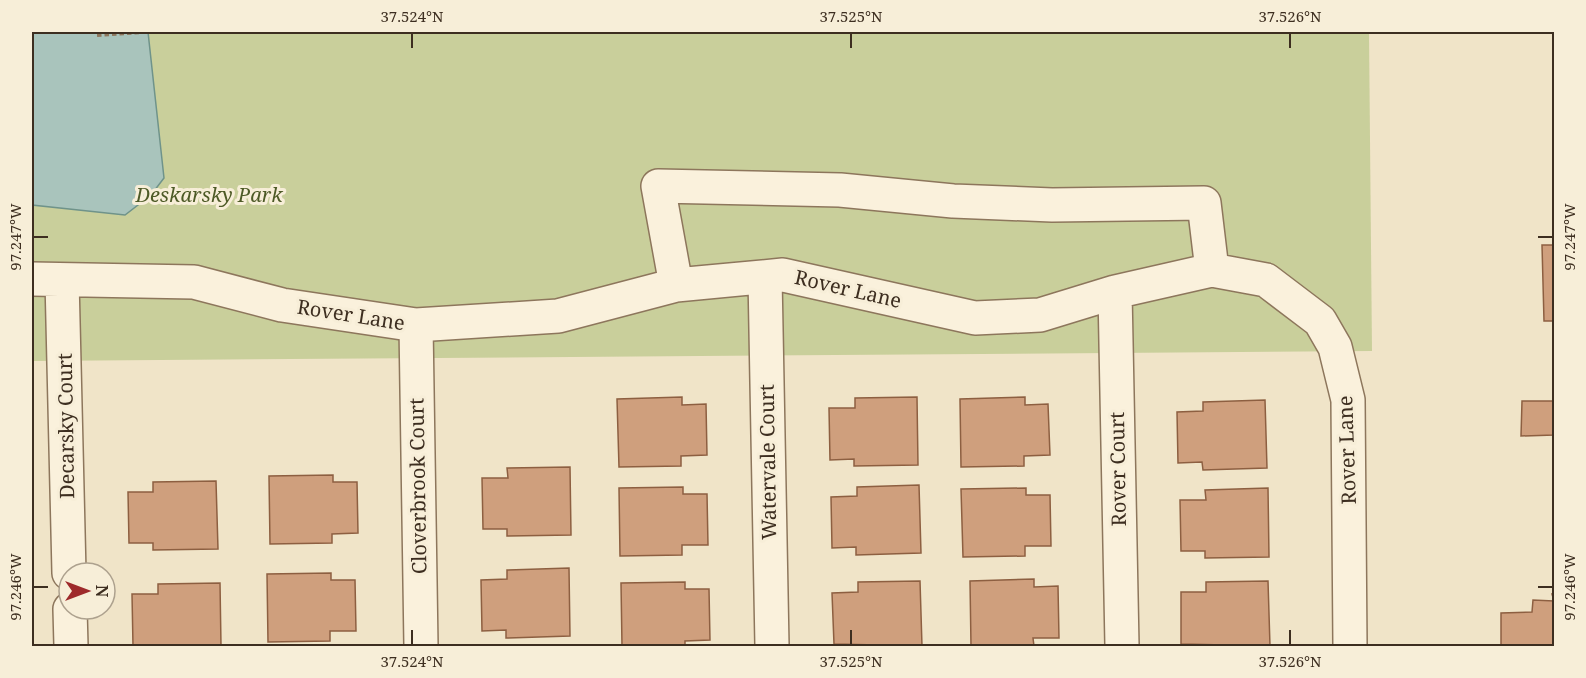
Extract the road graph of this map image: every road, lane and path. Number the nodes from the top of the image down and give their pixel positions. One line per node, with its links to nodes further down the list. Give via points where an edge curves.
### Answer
1 (141, 32): 2 (path)
2 (97, 34)
3 (1212, 270): 6 (street, via 1204,203 1052,205 953,201 831,189 658,186); 7 (street, Rover Lane); 15 (street, Rover Lane, via 1266,280 1320,321 1335,347 1348,400)
4 (765, 277): 6 (street, Rover Lane); 7 (street, Rover Lane, via 783,275 975,318 1040,315); 13 (street, Watervale Court)
5 (47, 280): 8 (street, Rover Lane, via 194,282 282,305); 9 (street, Decarsky Court)
6 (676, 285): 8 (street, Rover Lane, via 558,316)
7 (1115, 292): 14 (street, Rover Court)
8 (416, 325): 12 (street, Cloverbrook Court)
9 (68, 561)
10 (70, 621): 11 (street)
11 (71, 646)
12 (421, 646)
13 (772, 646)
14 (1122, 646)
15 (1350, 646)

